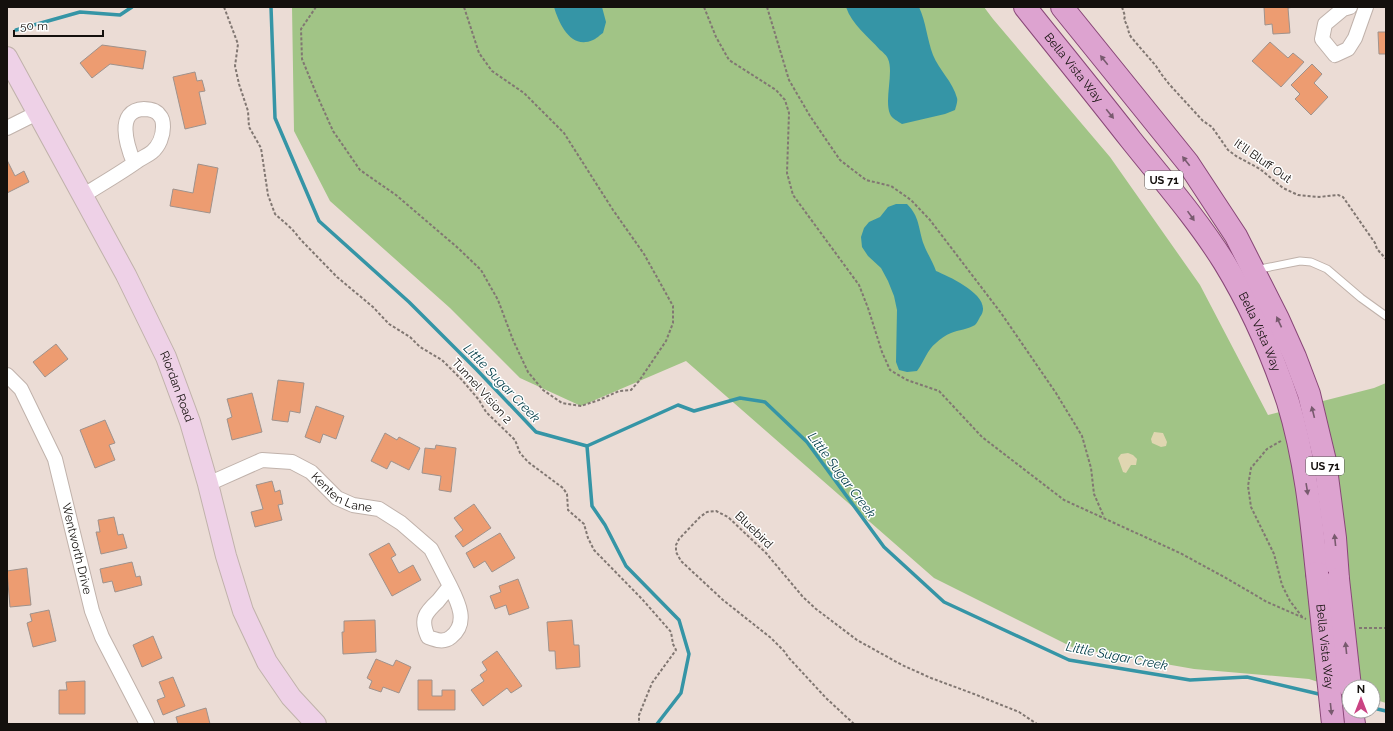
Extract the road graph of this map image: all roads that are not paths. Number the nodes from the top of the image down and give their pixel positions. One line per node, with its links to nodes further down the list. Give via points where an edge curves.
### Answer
1 (1025, 7): 18 (main road, Bella Vista Way / US 71, one-way to 18, bridge, via 1186,208 1224,262 1256,322 1288,403 1308,488)
2 (1062, 7): 10 (main road, Bella Vista Way / US 71, one-way to 2, via 1236,236 1188,163)
3 (1350, 7): 4 (street, via 1325,24 1322,39 1335,55 1348,49 1356,38)
4 (1366, 7)
5 (7, 57): 6 (street, Riordan Road)
6 (37, 113): 7 (street); 9 (street, Riordan Road)
7 (7, 128)
8 (134, 163): 9 (street)
9 (82, 196): 13 (street, Riordan Road, via 126,275 166,357 190,422)
10 (1253, 270): 11 (lane, via 1300,261 1311,262 1327,269); 15 (main road, Bella Vista Way / US 71, one-way to 10, bridge, via 1325,461 1308,394 1292,351)
11 (1386, 316)
12 (7, 375): 16 (street, Wentworth Drive, via 21,389 55,459 92,611 102,637)
13 (208, 484): 14 (street, Kenten Lane, via 262,460 292,462 311,472 337,498 353,505 379,509 401,523 431,549); 17 (street, Riordan Road, via 243,611 267,662 291,697)
14 (450, 586)
15 (1349, 679)
16 (147, 724)
17 (316, 724)
18 (1332, 724)

